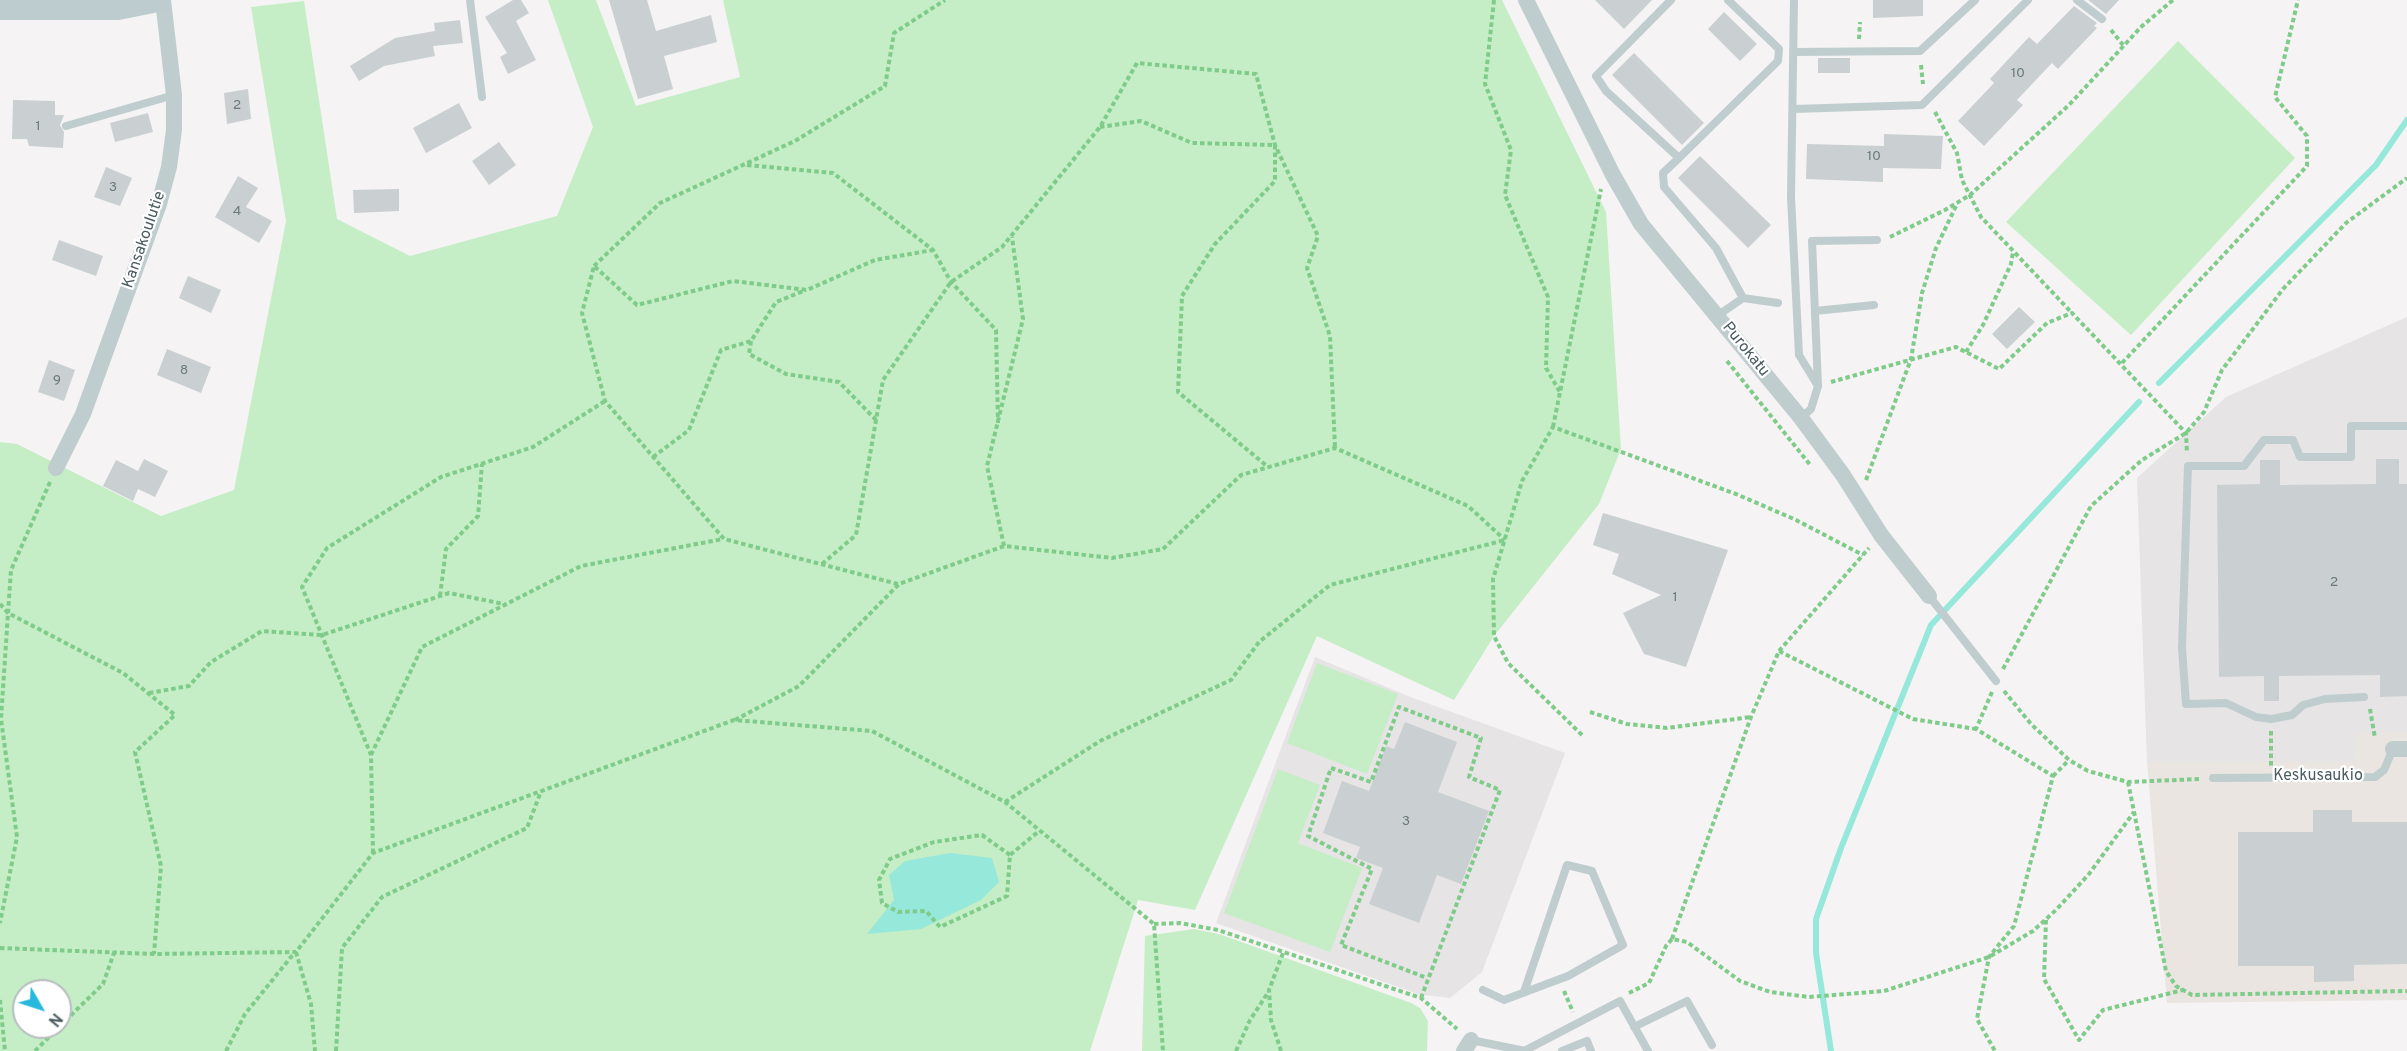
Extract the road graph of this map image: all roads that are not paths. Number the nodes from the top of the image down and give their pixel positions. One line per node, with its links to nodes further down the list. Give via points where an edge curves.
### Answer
1 (158, 0): 11 (street, via 118,8)
2 (163, 0): 14 (street, Kansakoulutie)
3 (470, 0): 15 (lane)
4 (1526, 0): 24 (street, Purokatu, via 1641,224)
5 (1671, 0): 18 (lane, via 1596,76 1606,91)
6 (1728, 0): 18 (lane, via 1779,49 1778,61)
7 (1794, 0): 13 (lane)
8 (1975, 0): 13 (lane, via 1920,51)
9 (2028, 0): 16 (lane, via 1922,105)
10 (2077, 0): 12 (lane)
11 (0, 8)
12 (2102, 19)
13 (1794, 52): 16 (lane)
14 (174, 95): 17 (lane); 28 (street, Kansakoulutie, via 169,167 159,204 83,414)
15 (482, 97)
16 (1793, 109): 25 (lane, via 1791,197 1799,355)
17 (66, 126)
18 (1679, 158): 20 (lane, via 1663,173 1665,187 1716,248)
19 (1877, 240): 23 (lane, via 1812,241)
20 (1743, 298): 21 (lane); 24 (lane)
21 (1778, 303)
22 (1874, 305): 23 (lane)
23 (1815, 311): 25 (lane)
24 (1717, 316): 26 (street, Purokatu)
25 (1818, 386): 26 (lane, via 1811,409)
26 (1801, 418): 29 (street, Purokatu, via 1881,535)
27 (2407, 426): 31 (lane, via 2352,426 2351,457 2300,457 2293,440 2264,440 2244,466 2188,466 2182,648 2186,704 2226,704 2271,719 2292,715 2303,705 2325,699)
28 (56, 468)
29 (1929, 596): 30 (lane, Purokatu)
30 (1996, 681)
31 (2364, 697)
32 (2400, 749): 33 (lane, Keskusaukio, via 2375,777)
33 (2213, 778)
34 (1482, 990): 35 (lane, via 1504,1000)
35 (1524, 992): 35 (lane, via 1559,980 1623,945 1592,871 1567,865)
36 (1634, 1027): 37 (lane, via 1688,1001); 39 (lane, via 1620,1001); 42 (lane)
37 (1712, 1045)
38 (1468, 1046): 39 (lane)
39 (1525, 1051)
40 (1562, 1051): 41 (lane, via 1587,1041)
41 (1591, 1051)
42 (1648, 1051)

